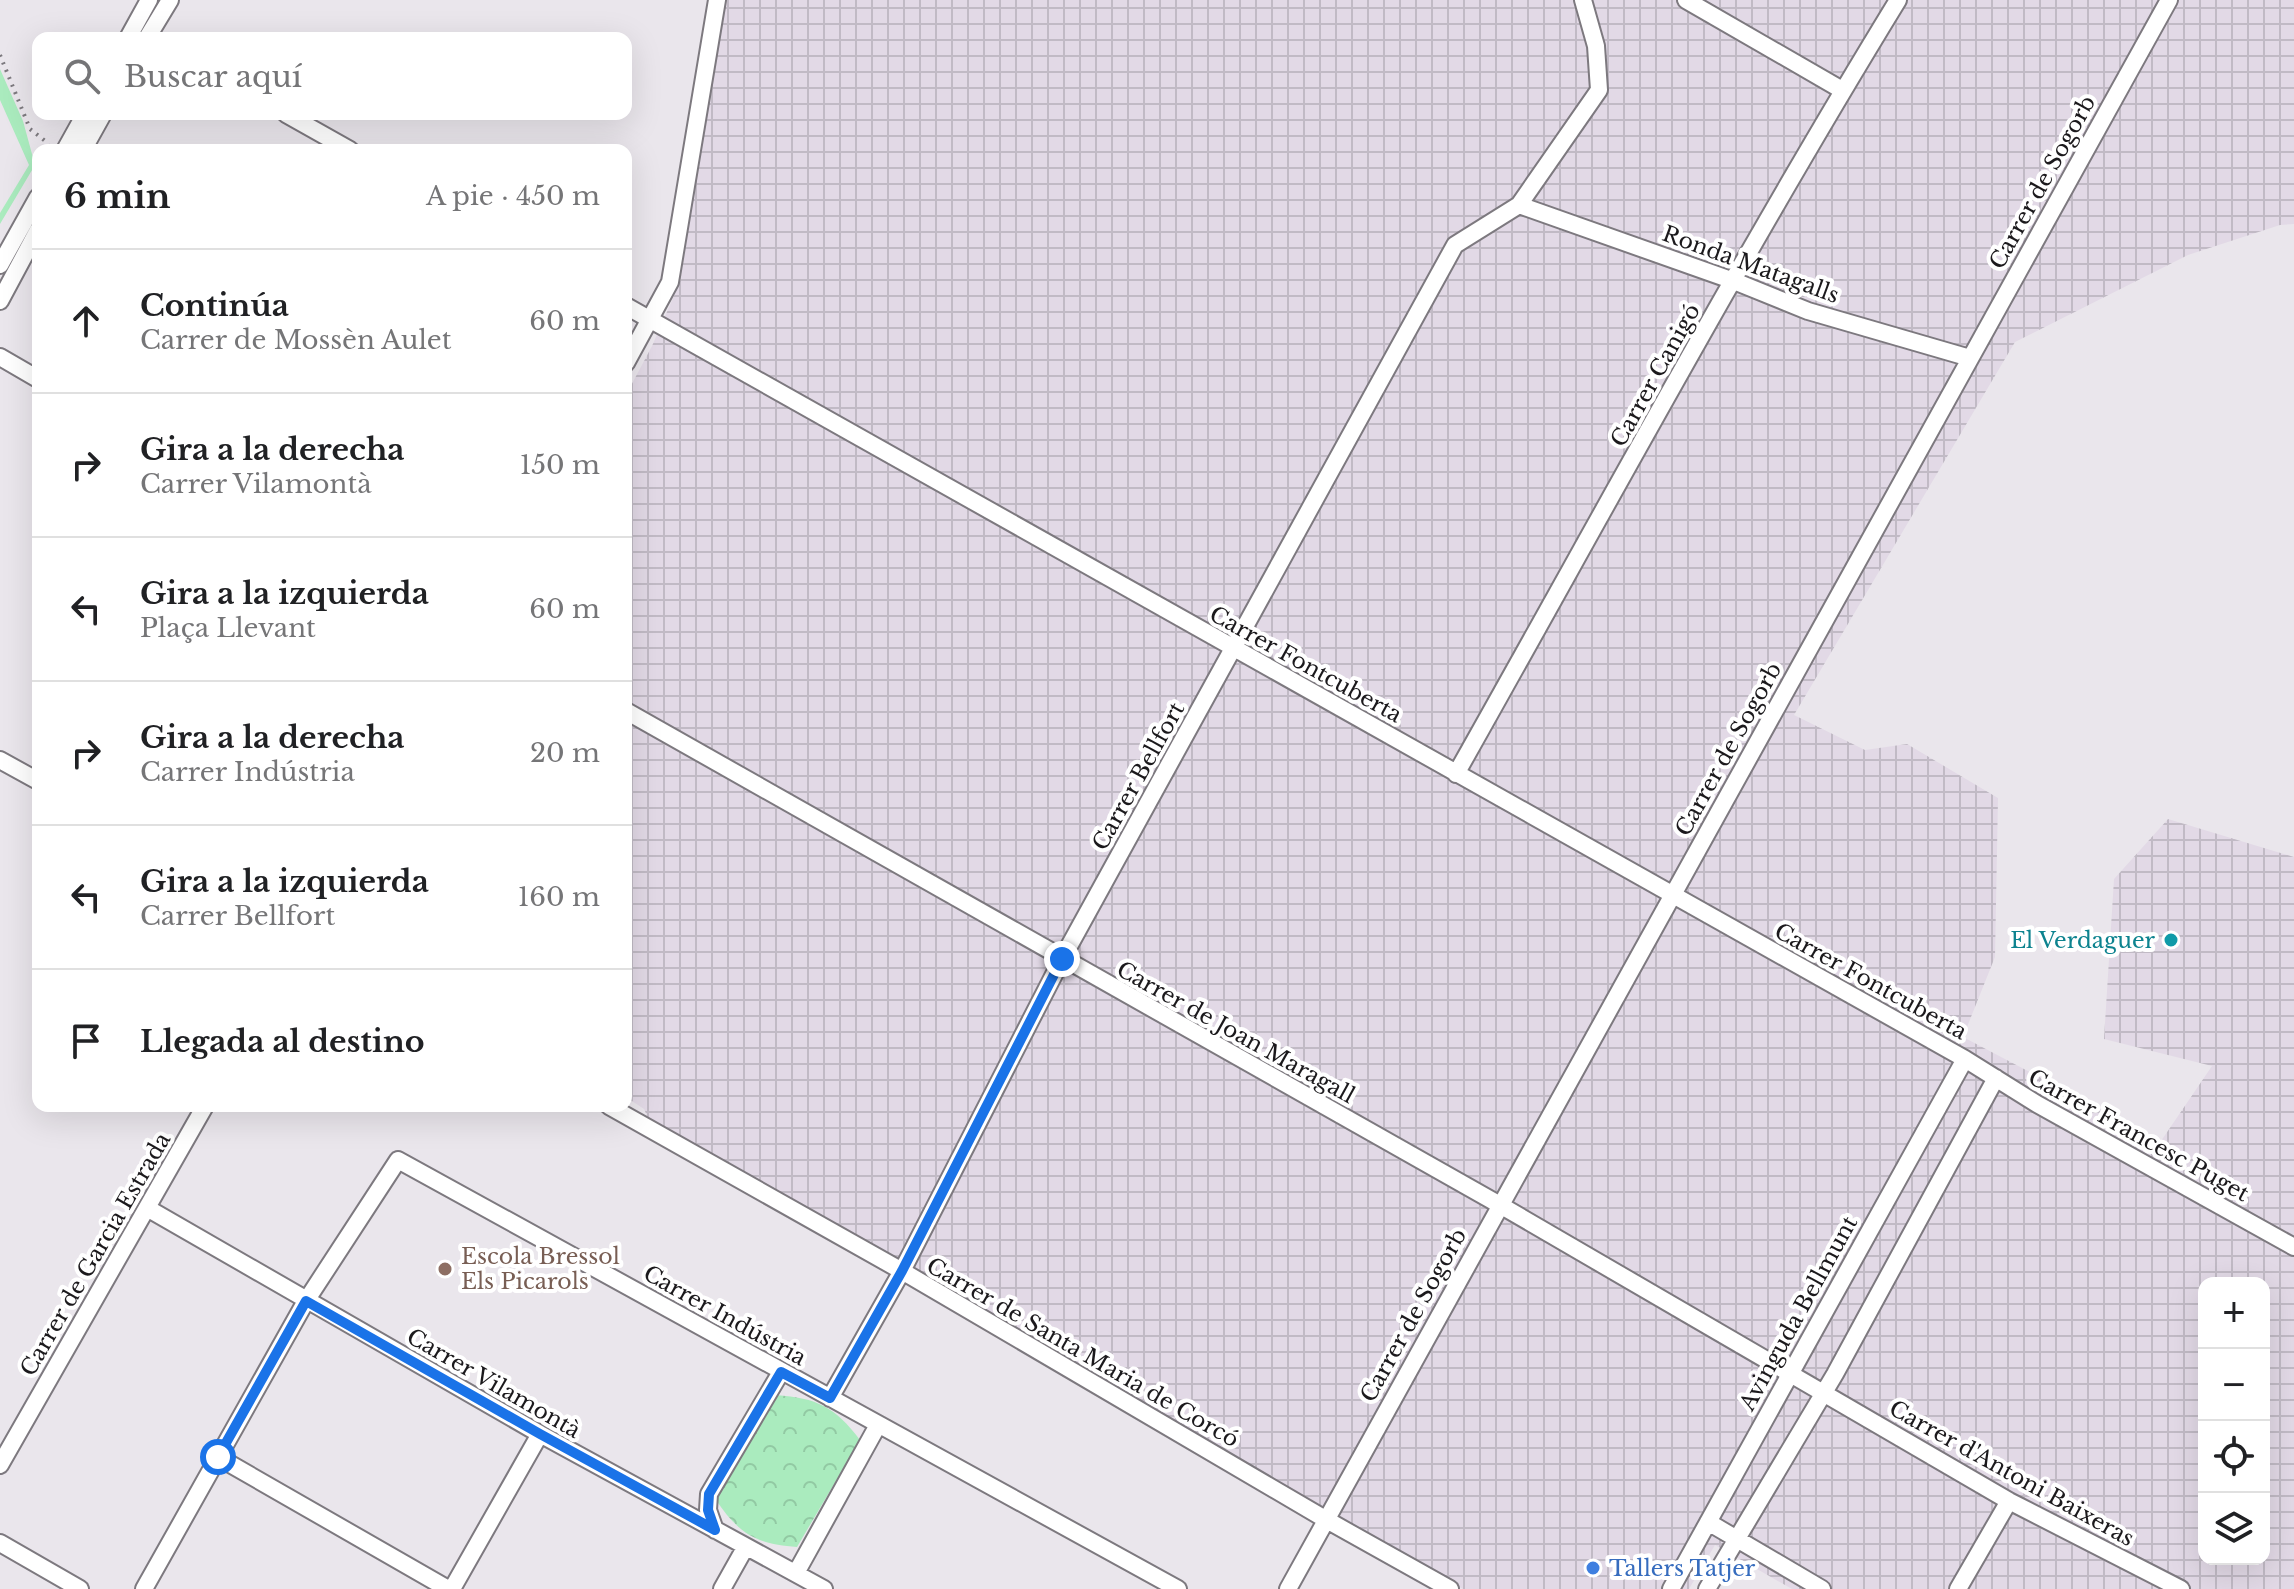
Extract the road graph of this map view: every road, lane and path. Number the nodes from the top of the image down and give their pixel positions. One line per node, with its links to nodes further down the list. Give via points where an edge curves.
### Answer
1 (149, 0): 8 (street)
2 (170, 0): 9 (street)
3 (717, 0): 26 (street, via 670,282)
4 (1583, 0): 19 (street, via 1596,46 1599,90)
5 (1686, 0): 11 (street)
6 (1898, 0): 11 (street, Carrer Canigó)
7 (2169, 0): 29 (street, Carrer de Sogorb)
8 (143, 32)
9 (145, 32)
10 (0, 55): 15 (path, via 30,129)
11 (1842, 90): 23 (street, Carrer Canigó)
12 (82, 120): 16 (street)
13 (100, 120): 17 (street)
14 (297, 120): 18 (street)
15 (50, 144)
16 (68, 144)
17 (86, 144)
18 (339, 144)
19 (1519, 205): 23 (street, Ronda Matagalls); 31 (street, Carrer Bellfort, via 1455,245)
20 (32, 208): 22 (street)
21 (32, 241): 24 (street)
22 (0, 265)
23 (1734, 281): 29 (street, Ronda Matagalls, via 1808,311); 34 (street, Carrer Canigó)
24 (0, 301)
25 (632, 309): 26 (street, Carrer Fontcuberta)
26 (651, 320): 27 (street); 31 (street, Carrer Fontcuberta)
27 (632, 353)
28 (0, 357): 30 (street)
29 (1970, 358): 36 (street, Carrer de Sogorb)
30 (32, 376)
31 (1233, 648): 34 (street, Carrer Fontcuberta); 37 (street, Carrer Bellfort)
32 (632, 714): 37 (street, Carrer de Joan Maragall)
33 (0, 760): 35 (street)
34 (1456, 774): 36 (street, Carrer Fontcuberta)
35 (32, 778)
36 (1672, 895): 38 (street, Carrer Fontcuberta); 42 (street, Carrer de Sogorb)
37 (1062, 959): 42 (street, Carrer de Joan Maragall); 45 (street, Carrer Bellfort)
38 (1965, 1059): 39 (street, Carrer Francesc Puget); 48 (street, Avinguda Bellmunt)
39 (1996, 1078): 44 (street, Carrer Francesc Puget); 49 (street)
40 (202, 1112): 43 (street, Carrer de Garcia Estrada)
41 (620, 1112): 45 (street, Carrer de Santa Maria de Corcó)
42 (1500, 1205): 48 (street, Carrer de Joan Maragall); 56 (street, Carrer de Sogorb)
43 (147, 1208): 46 (street, Carrer Vilamontà); 54 (street, Carrer de Garcia Estrada)
44 (2294, 1247)
45 (902, 1271): 50 (street, Carrer Bellfort); 56 (street, Carrer de Santa Maria de Corcó)
46 (306, 1301): 47 (street, Carrer Indústria, via 398,1160); 52 (street, Carrer Vilamontà); 53 (street)
47 (781, 1372): 50 (street, Carrer Indústria); 58 (street, via 709,1494)
48 (1790, 1373): 49 (street, Carrer de Joan Maragall); 57 (street, Avinguda Bellmunt)
49 (1824, 1393): 55 (street, Carrer d'Antoni Baixeras); 59 (street)
50 (830, 1398): 51 (street, Carrer Indústria)
51 (878, 1425): 62 (street); 68 (street, Carrer Indústria)
52 (540, 1434): 58 (street, Carrer Vilamontà); 65 (street)
53 (218, 1457): 64 (street); 65 (street)
54 (0, 1465)
55 (2009, 1501): 74 (street); 75 (street, Carrer d'Antoni Baixeras)
56 (1325, 1519): 69 (street, Carrer de Sogorb); 70 (street, Carrer de Santa Maria de Corcó)
57 (1708, 1522): 59 (street); 71 (street, Avinguda Bellmunt)
58 (715, 1530): 61 (street, Carrer Vilamontà)
59 (1736, 1539): 72 (street); 73 (street)
60 (0, 1543): 63 (street)
61 (745, 1548): 62 (street, Carrer Vilamontà); 66 (street)
62 (796, 1573): 67 (street, Carrer Vilamontà)
63 (80, 1589)
64 (144, 1589)
65 (450, 1589)
66 (722, 1589)
67 (824, 1589)
68 (1178, 1589)
69 (1288, 1589)
70 (1450, 1589)
71 (1671, 1589)
72 (1707, 1589)
73 (1822, 1589)
74 (1958, 1589)
75 (2181, 1589)

